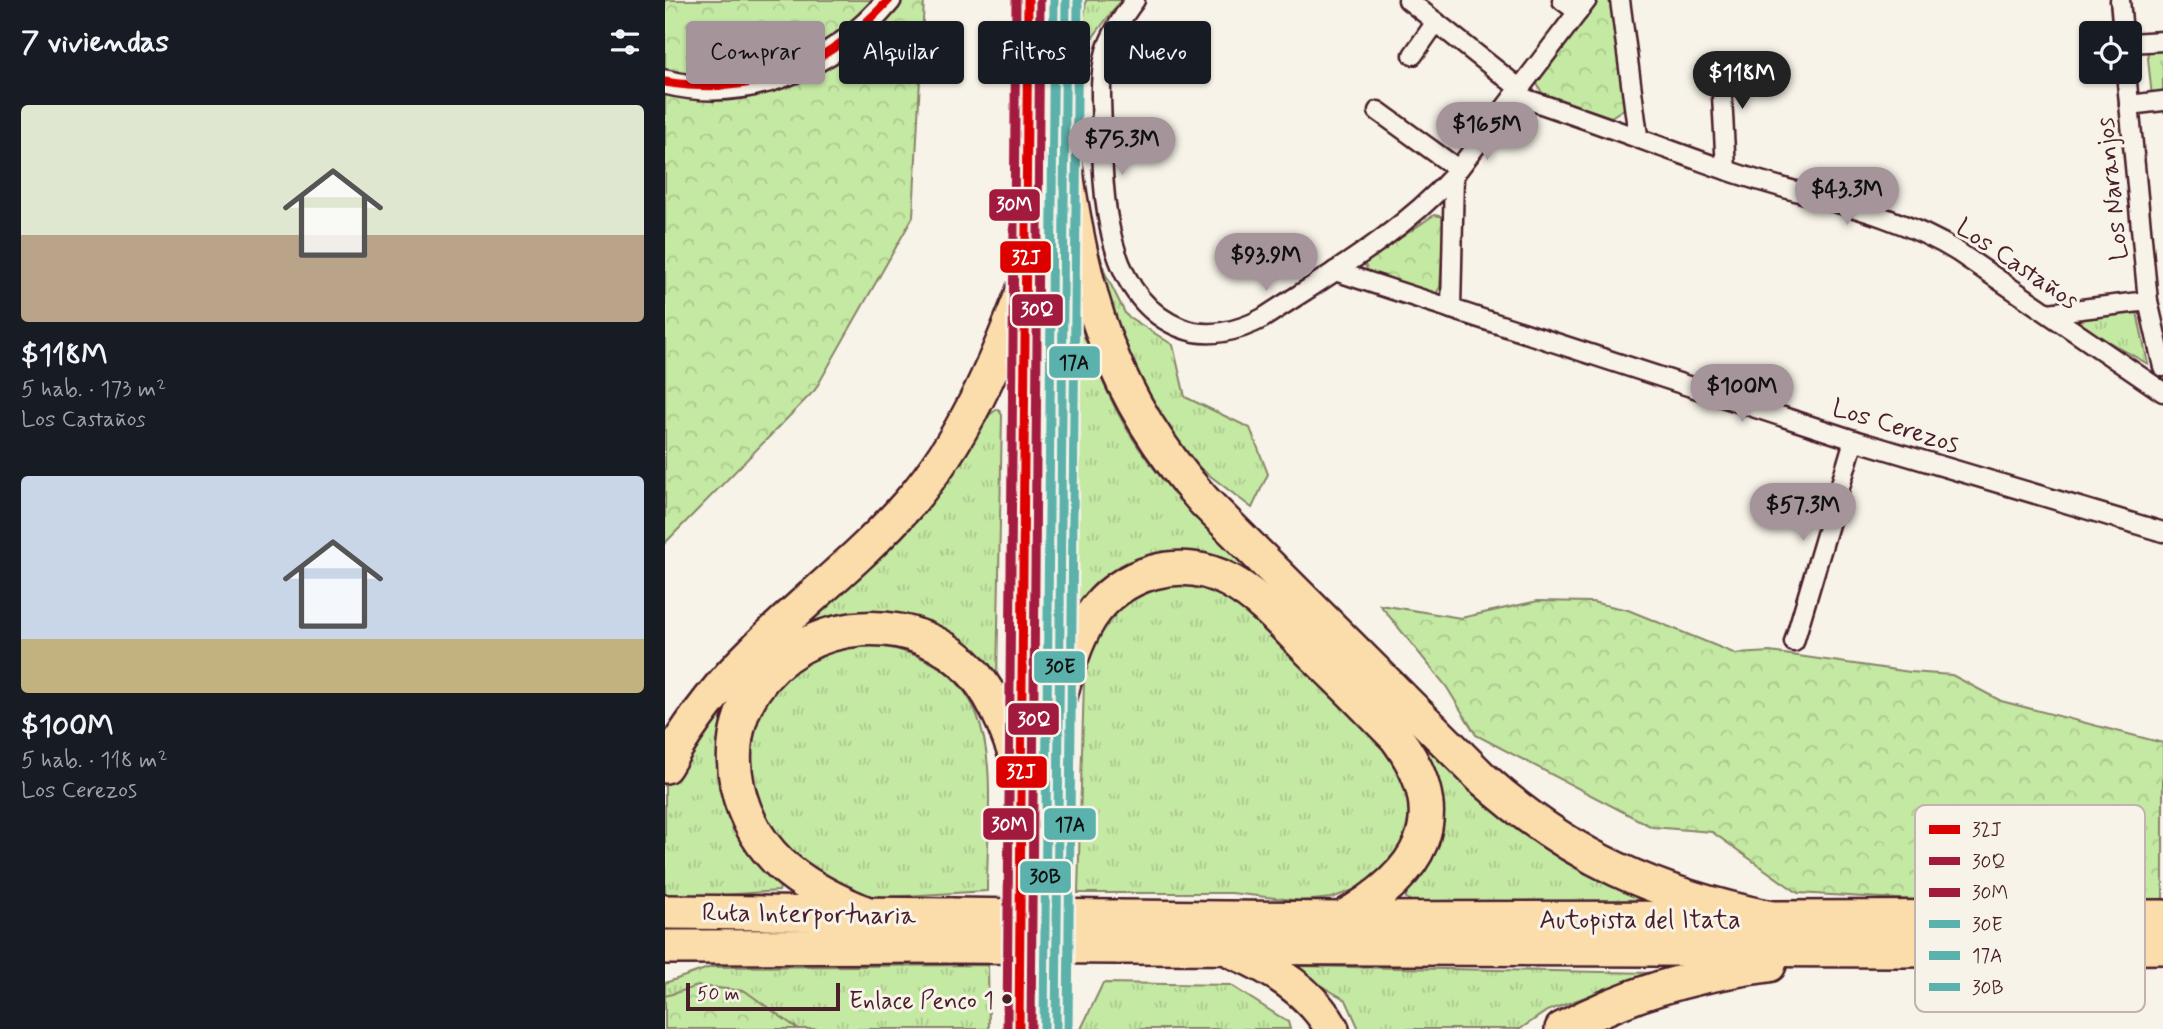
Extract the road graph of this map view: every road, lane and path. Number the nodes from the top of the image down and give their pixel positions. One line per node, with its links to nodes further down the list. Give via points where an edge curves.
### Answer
1 (889, 0): 16 (street, via 838,47 791,73 734,87)
2 (1028, 0): 27 (main road)
3 (1066, 0): 23 (main road)
4 (1135, 0): 26 (street, via 1111,37 1102,71 1102,152 1109,223 1119,259 1139,297 1160,318 1187,331 1228,332 1252,324)
5 (1408, 0): 11 (street)
6 (1562, 0): 9 (street)
7 (1620, 0): 22 (street)
8 (2120, 0): 10 (street)
9 (1583, 6): 18 (street)
10 (2122, 21)
11 (1436, 22): 14 (street); 18 (street)
12 (2163, 41): 13 (street)
13 (2142, 42)
14 (1413, 55)
15 (1721, 76): 24 (street)
16 (665, 82)
17 (2127, 84): 20 (street, Los Naranjos)
18 (1517, 92): 22 (street, Los Castaños); 25 (street)
19 (2163, 101): 20 (street)
20 (2129, 105): 28 (street, Los Naranjos)
21 (1378, 110): 25 (street)
22 (1638, 136): 24 (street, Los Castaños)
23 (1064, 159): 36 (main road); 44 (highway, via 1088,292 1110,358 1162,451 1204,501 1482,778 1528,817 1578,851 1640,881)
24 (1727, 170): 30 (street, Los Castaños, via 1924,233)
25 (1456, 172): 26 (street, via 1401,226); 29 (street)
26 (1335, 271): 29 (street, Los Cerezos)
27 (1024, 289): 37 (highway, via 987,384 932,475 865,549 734,672); 38 (main road)
28 (2148, 301): 30 (street); 31 (street, Los Naranjos)
29 (1451, 309): 33 (street, Los Cerezos)
30 (2048, 313): 32 (street, Los Castaños)
31 (2163, 367)
32 (2163, 392)
33 (1854, 440): 34 (street, Los Cerezos); 35 (street)
34 (2163, 532)
35 (1794, 642)
36 (1059, 697): 45 (highway, via 1091,616 1108,595 1136,578 1190,568 1218,575 1252,595 1396,737 1413,763 1423,791 1425,824 1412,861 1395,883); 55 (highway)
37 (665, 766)
38 (1021, 771): 40 (highway, via 985,689 962,662 930,640 892,628 856,629 821,637 778,663 755,688 740,719 734,751 741,800 757,836 781,865 825,895); 54 (highway)
39 (665, 912): 40 (highway, Ruta Interportuaria)
40 (869, 914): 46 (highway, Ruta Interportuaria)
41 (2145, 916): 42 (highway, Autopista del Itata)
42 (2163, 916)
43 (1915, 917): 44 (highway, Autopista del Itata)
44 (1771, 918): 45 (highway, Autopista del Itata)
45 (1341, 919): 47 (highway, Autopista del Itata)
46 (951, 931): 47 (highway, bridge); 51 (highway, Ruta Interportuaria)
47 (1116, 932): 50 (highway, Autopista del Itata)
48 (2145, 947): 49 (highway, Autopista del Itata)
49 (2163, 947)
50 (1222, 948): 52 (highway, Autopista del Itata); 56 (highway, via 1286,979 1311,1001)
51 (673, 950)
52 (1903, 950): 53 (highway, Autopista del Itata); 57 (highway, via 1759,967 1677,983 1623,1000)
53 (1915, 950)
54 (1019, 1029)
55 (1056, 1029)
56 (1332, 1029)
57 (1562, 1029)

